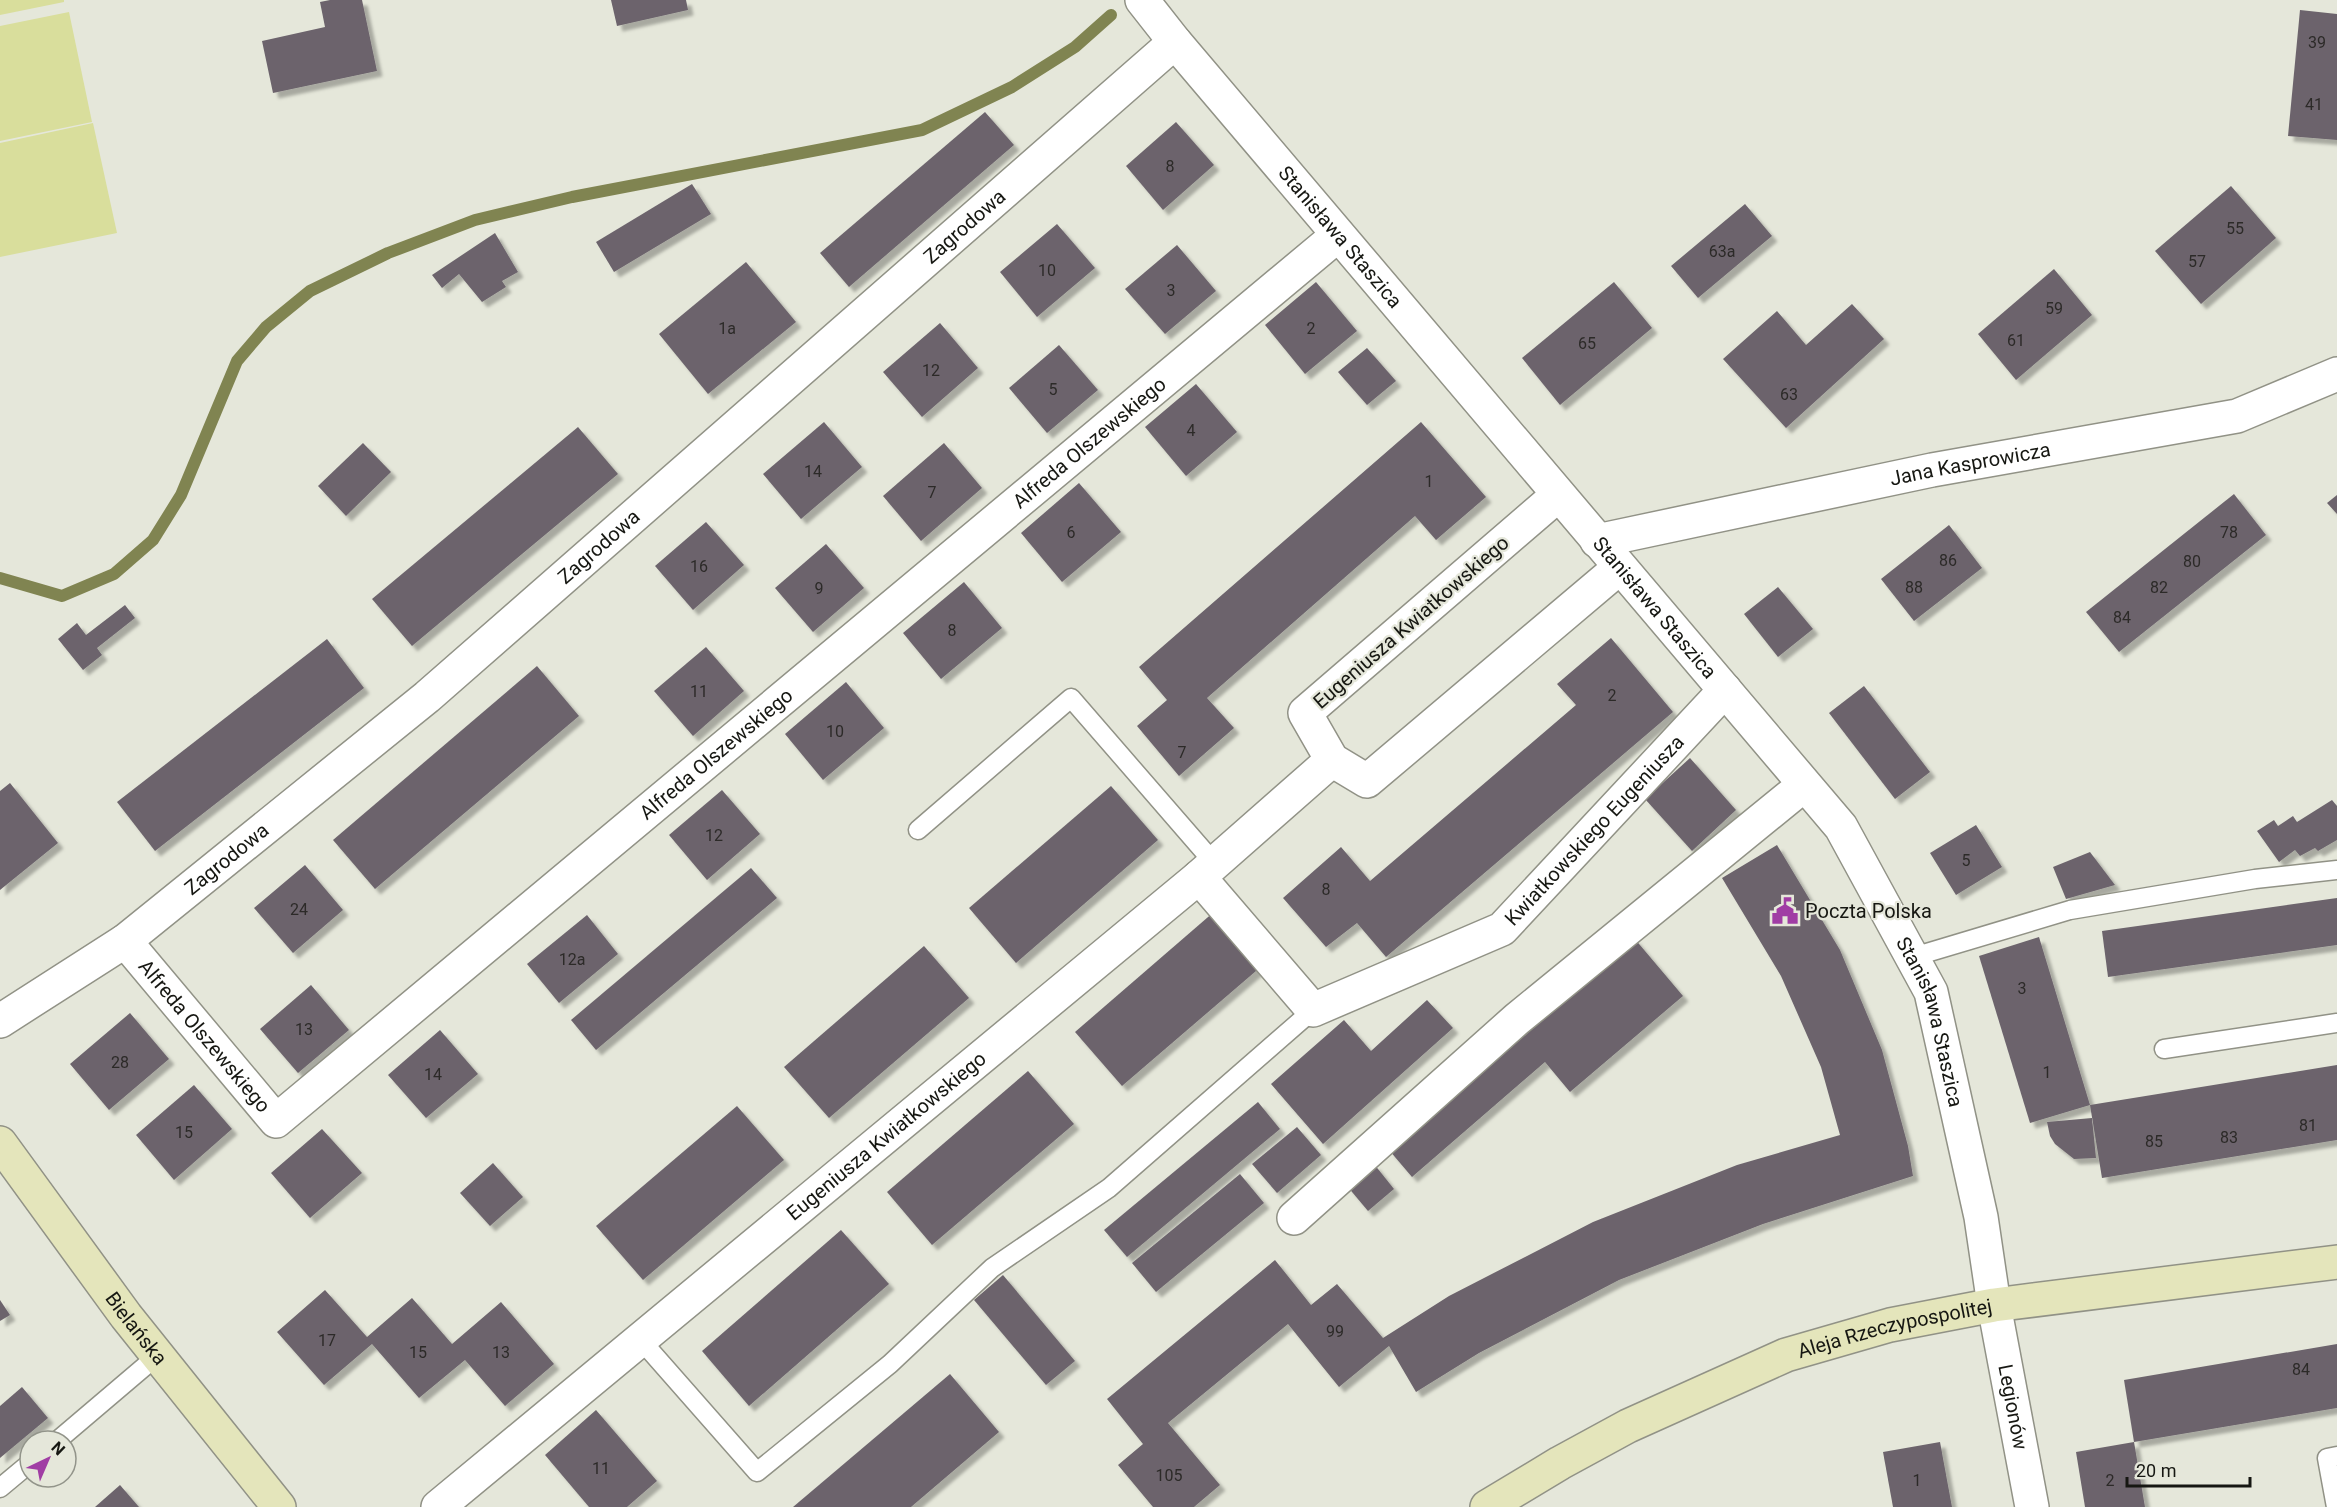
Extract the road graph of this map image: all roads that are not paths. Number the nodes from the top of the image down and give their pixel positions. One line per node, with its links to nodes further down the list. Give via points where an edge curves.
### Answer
1 (1142, 0): 2 (street, Stanisława Staszica)
2 (1175, 42): 3 (street, Stanisława Staszica); 14 (street, Zagrodowa, via 427,697)
3 (1338, 235): 5 (street, Stanisława Staszica); 14 (street, Alfreda Olszewskiego, via 276,1121)
4 (2337, 374): 6 (street, Jana Kasprowicza, via 2237,416 1932,470)
5 (1558, 495): 6 (street, Stanisława Staszica); 9 (street, Eugeniusza Kwiatkowskiego, via 1305,713)
6 (1597, 541): 7 (street, Stanisława Staszica)
7 (1620, 568): 8 (street, Stanisława Staszica); 9 (street, Eugeniusza Kwiatkowskiego, via 1367,781)
8 (1725, 690): 10 (street, Stanisława Staszica); 16 (street, Kwiatkowskiego Eugeniusza, via 1502,929)
9 (1332, 760): 12 (street, Eugeniusza Kwiatkowskiego)
10 (1804, 785): 15 (street, Stanisława Staszica, via 1840,827); 21 (street, via 1517,1019)
11 (918, 830): 12 (lane, via 1071,698)
12 (1207, 870): 16 (street); 24 (street, Eugeniusza Kwiatkowskiego)
13 (2337, 870): 15 (lane, via 2255,879 2070,910)
14 (125, 941): 17 (street, Zagrodowa)
15 (1912, 957): 23 (street, Stanisława Staszica, via 1931,992 1981,1217)
16 (1313, 1010): 24 (lane, via 1109,1188 992,1268 890,1364 757,1473)
17 (0, 1021)
18 (2337, 1023): 19 (lane)
19 (2164, 1048)
20 (0, 1143): 25 (street, Bielańska)
21 (1294, 1218)
22 (2337, 1262): 23 (street, Aleja Rzeczypospolitej)
23 (1994, 1305): 32 (street, Aleja Rzeczypospolitej, via 1890,1325 1786,1355 1628,1426); 33 (street, Legionów)
24 (640, 1339): 31 (street, Eugeniusza Kwiatkowskiego)
25 (157, 1356): 26 (lane); 30 (street, Bielańska)
26 (71, 1429)
27 (2337, 1456): 34 (lane, via 2327,1458)
28 (18, 1473): 29 (lane)
29 (0, 1488)
30 (279, 1507)
31 (438, 1507)
32 (1487, 1507)
33 (2032, 1507)
34 (2336, 1507)

